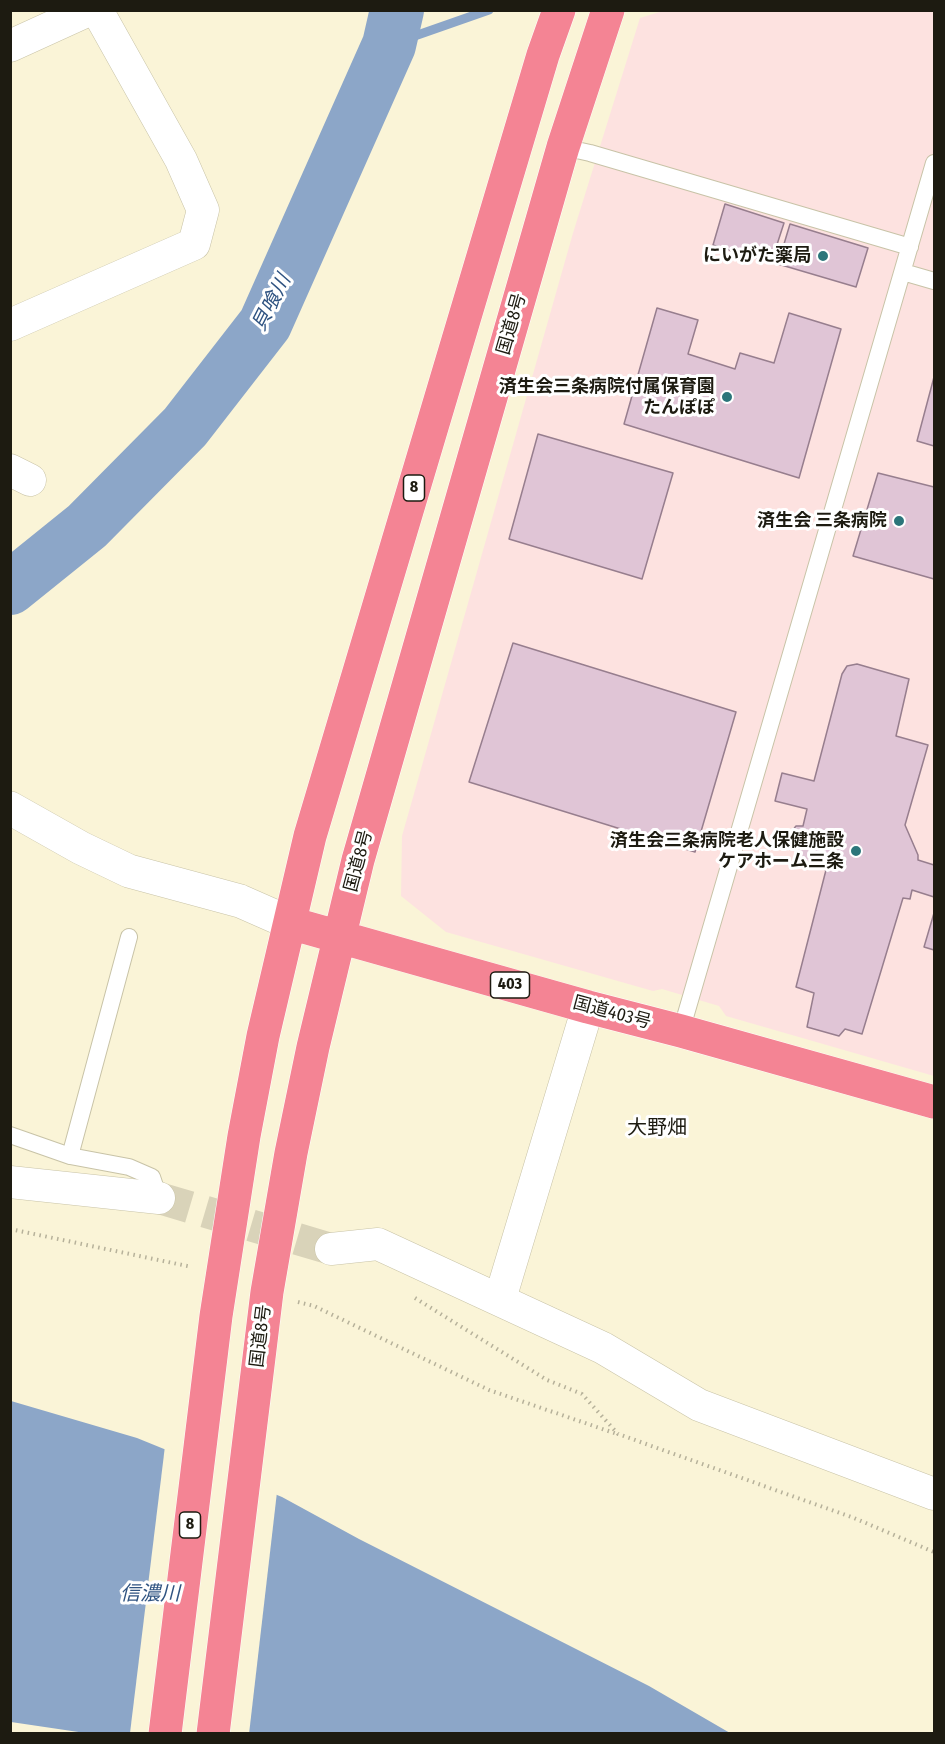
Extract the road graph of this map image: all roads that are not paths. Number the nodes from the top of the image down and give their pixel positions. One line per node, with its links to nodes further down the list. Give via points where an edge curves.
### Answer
1 (89, 10): 5 (street)
2 (97, 10): 11 (street, via 181,160 203,210 194,244)
3 (559, 10): 13 (highway, 8, via 310,836)
4 (609, 10): 6 (highway, 国道8号)
5 (10, 46)
6 (563, 147): 8 (lane); 15 (highway, 国道8号)
7 (934, 163): 8 (lane)
8 (910, 247): 9 (lane)
9 (903, 272): 10 (lane); 17 (lane)
10 (934, 281)
11 (10, 325)
12 (10, 808): 13 (street, via 129,871 240,901)
13 (290, 923): 15 (highway, 国道403号 / 403); 26 (highway, 8, via 244,1136 216,1316)
14 (129, 937): 20 (lane)
15 (339, 937): 16 (highway, 国道403号 / 403); 27 (highway, 国道8号, via 291,1152 261,1331)
16 (588, 1007): 17 (highway, 国道403号 / 403); 24 (street)
17 (681, 1031): 18 (highway, 国道403号 / 403)
18 (934, 1102)
19 (10, 1135): 20 (lane)
20 (70, 1156): 22 (lane, via 129,1167 152,1177)
21 (10, 1182): 22 (street)
22 (159, 1198)
23 (331, 1249): 24 (street, via 378,1244)
24 (500, 1299): 25 (street, via 603,1348 699,1405)
25 (934, 1494)
26 (165, 1734)
27 (213, 1734)

